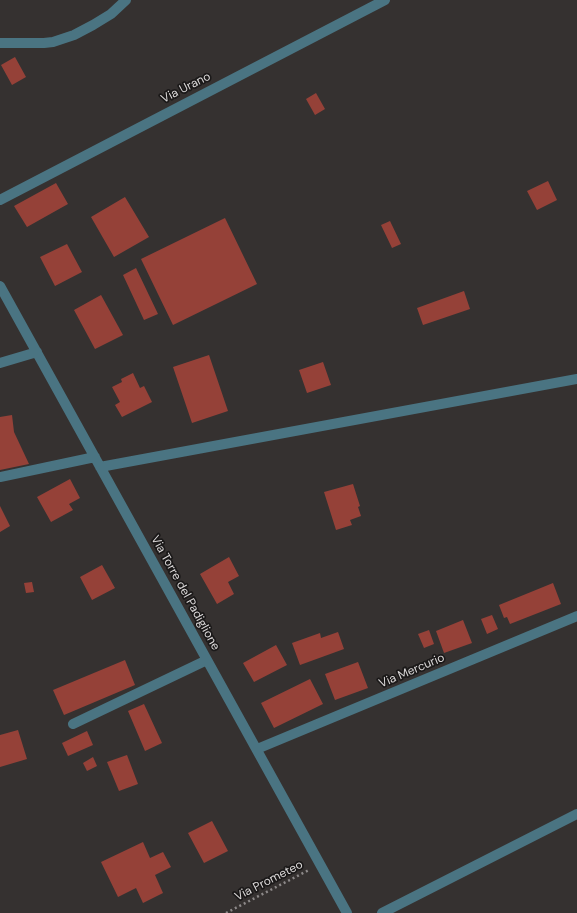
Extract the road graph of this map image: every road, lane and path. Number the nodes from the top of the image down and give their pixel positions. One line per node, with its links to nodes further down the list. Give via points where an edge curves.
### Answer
1 (126, 0): 3 (street, via 111,14 93,25 53,42)
2 (385, 0): 4 (street, Via Urano)
3 (0, 43)
4 (0, 200)
5 (0, 286): 6 (street, Via Torre del Padiglione)
6 (37, 352): 7 (street); 9 (street, Via Torre del Padiglione)
7 (0, 363)
8 (577, 379): 10 (street)
9 (95, 457): 10 (street, Via Torre del Padiglione); 11 (street)
10 (100, 467): 13 (street, Via Torre del Padiglione)
11 (0, 477)
12 (577, 616): 15 (street, Via Mercurio)
13 (207, 660): 14 (street); 15 (street, Via Torre del Padiglione)
14 (73, 724)
15 (257, 749): 17 (street, Via Torre del Padiglione)
16 (577, 814): 20 (street)
17 (320, 864): 18 (path, Via Prometeo); 19 (street, Via Torre del Padiglione)
18 (226, 913)
19 (347, 913)
20 (382, 913)

